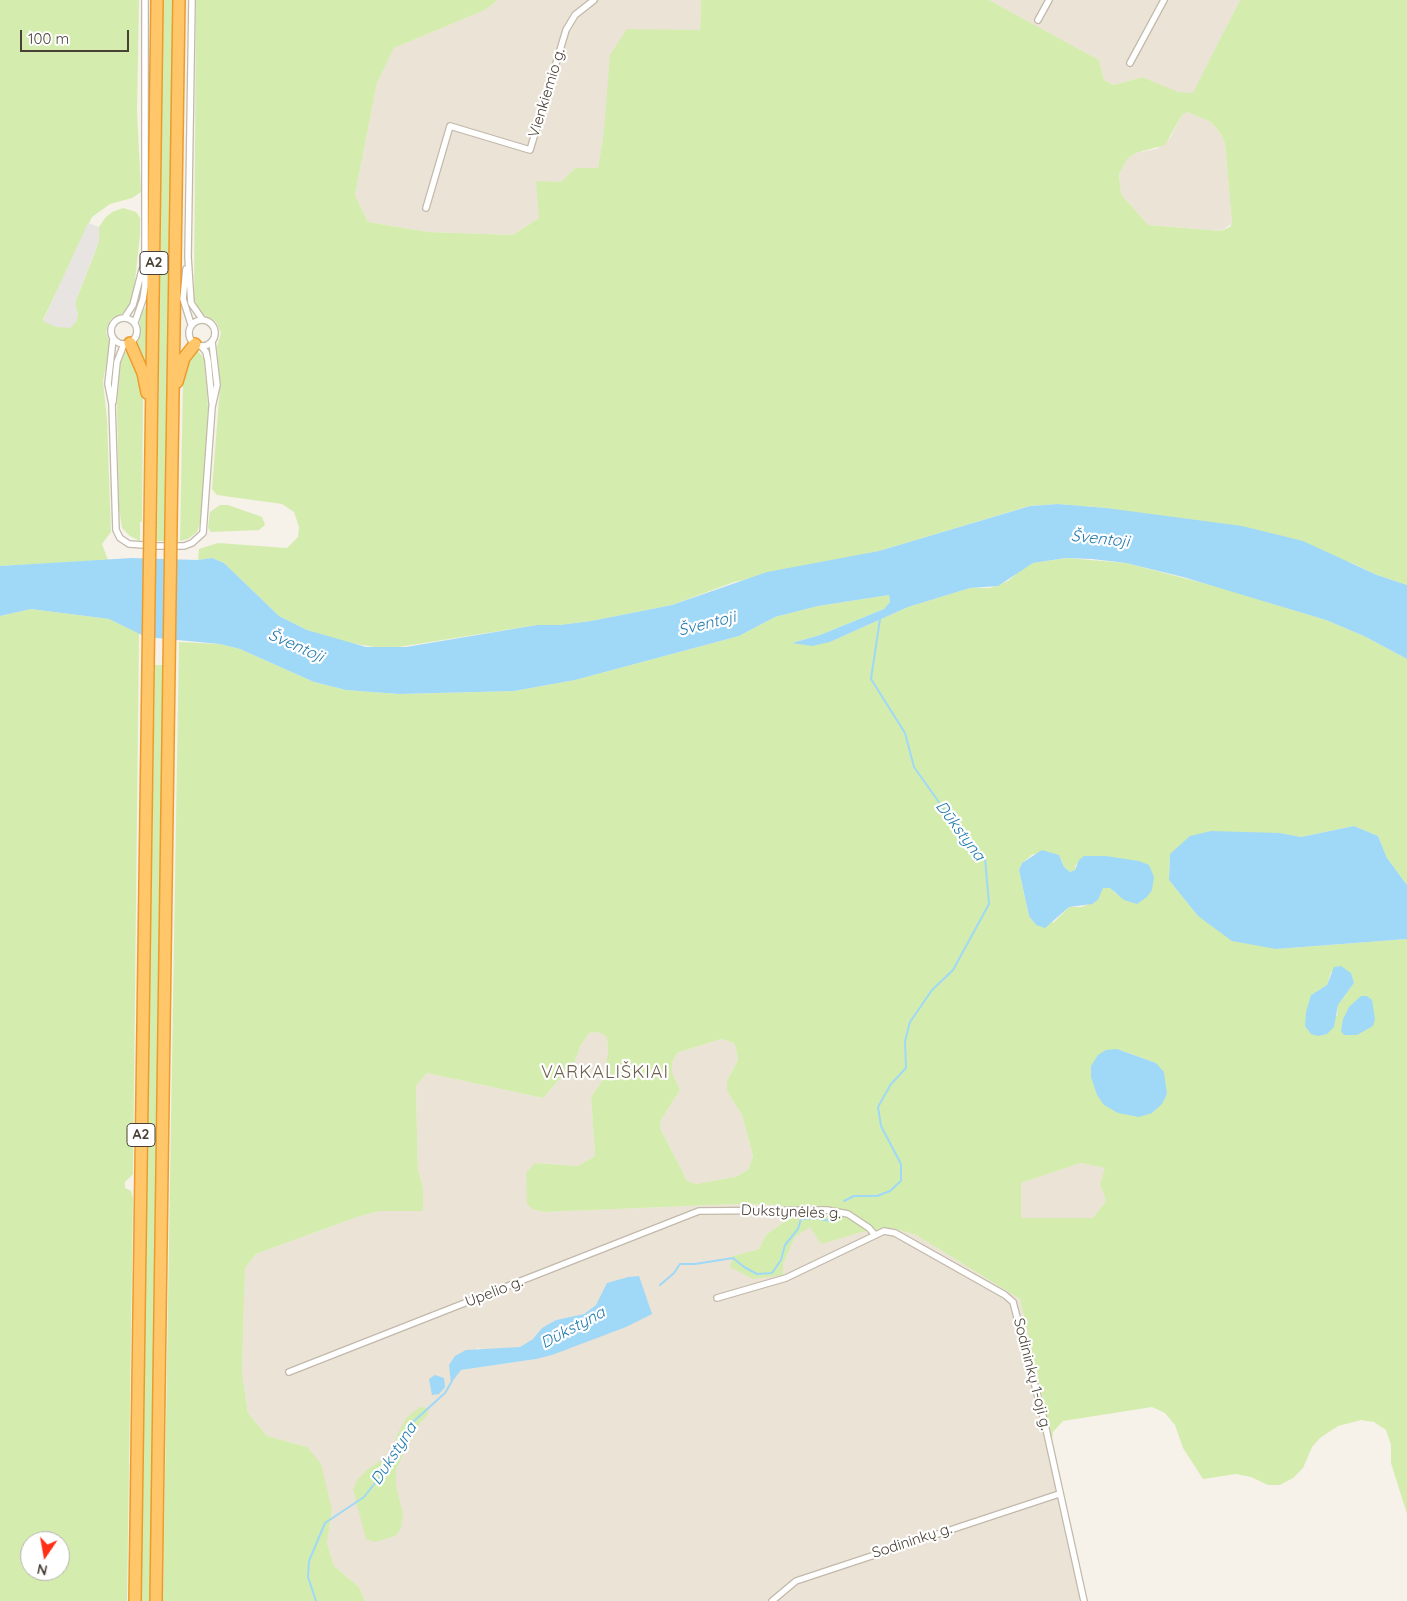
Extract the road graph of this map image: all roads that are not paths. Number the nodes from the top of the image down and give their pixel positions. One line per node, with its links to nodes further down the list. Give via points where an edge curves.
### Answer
1 (145, 0): 11 (street)
2 (158, 0): 24 (highway, A2)
3 (179, 0): 21 (highway, A2)
4 (192, 0): 12 (street)
5 (594, 0): 10 (street, Vienkiemio g., via 575,15 566,30 530,150 450,126)
6 (1049, 0): 8 (street)
7 (1164, 0): 9 (street)
8 (1038, 20)
9 (1130, 64)
10 (426, 208)
11 (144, 255): 13 (street, via 139,290); 15 (street, via 143,299)
12 (188, 257): 14 (street, via 191,303); 16 (street, via 183,299)
13 (124, 317): 15 (street); 17 (street, via 113,322 110,331)
14 (202, 319): 16 (street); 18 (street, via 215,329)
15 (135, 322): 19 (street, via 137,331)
16 (192, 324): 20 (street, via 189,335)
17 (113, 339): 19 (street); 22 (street, via 108,384)
18 (212, 342): 20 (street); 23 (street, via 217,385)
19 (127, 343): 22 (street, via 117,362); 24 (highway, via 143,373)
20 (198, 345): 21 (highway, via 184,358); 23 (street, via 206,352 208,360)
21 (173, 398): 31 (highway, A2, bridge)
22 (112, 404): 23 (street, via 116,530 120,538 129,544 158,546 184,546 203,533)
23 (212, 407)
24 (151, 419): 30 (highway, A2, bridge)
25 (699, 1211): 26 (street, Dukstynėlės g., via 827,1210 848,1214); 28 (street, Upelio g.)
26 (875, 1235): 27 (street, via 786,1278); 29 (street, Sodininkų 1-oji g., via 884,1231 895,1233 1013,1302 1044,1420)
27 (717, 1298)
28 (289, 1372)
29 (1059, 1494): 32 (street, Sodininkų g., via 796,1582); 33 (street, Sodininkų 1-oji g.)
30 (134, 1601)
31 (156, 1601)
32 (772, 1601)
33 (1084, 1601)

